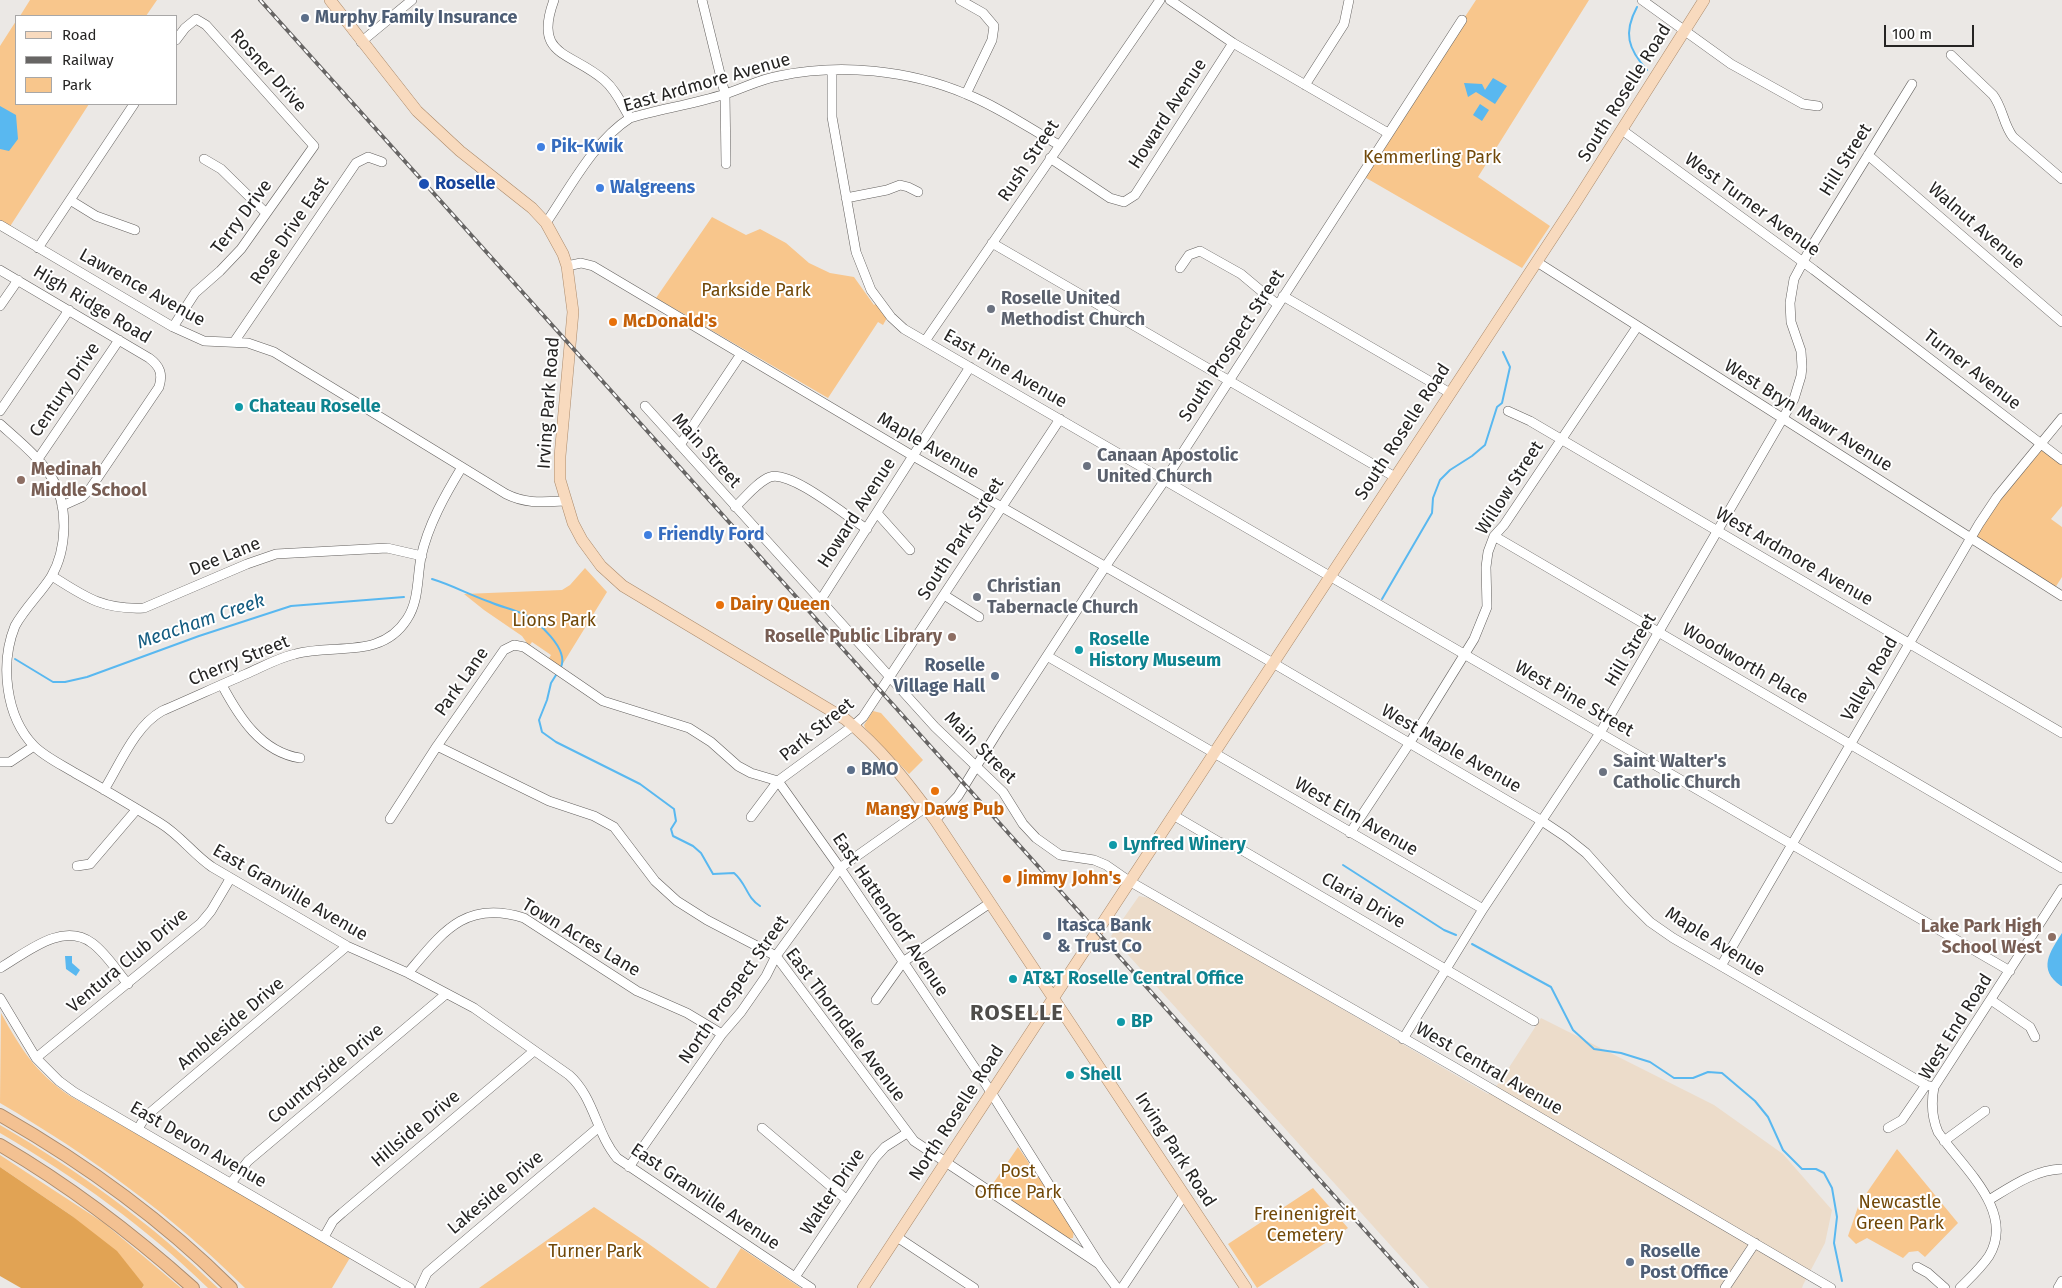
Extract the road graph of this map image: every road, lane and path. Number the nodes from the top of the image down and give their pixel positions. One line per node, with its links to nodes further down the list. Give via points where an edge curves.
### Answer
1 (330, 0): 14 (main road, Irving Park Road)
2 (412, 0): 14 (street)
3 (554, 0): 24 (street, via 547,22 553,45 606,81)
4 (702, 0): 20 (street)
5 (960, 0): 21 (street, via 988,17 994,26 992,40)
6 (1160, 0): 28 (street, Rush Street)
7 (1170, 0): 15 (street)
8 (1348, 0): 18 (street, via 1344,24)
9 (1642, 0): 12 (street)
10 (1704, 0): 12 (main road, South Roselle Road)
11 (1462, 20): 26 (street, South Prospect Street)
12 (1684, 32): 23 (street, via 1730,64 1803,104); 25 (main road, South Roselle Road)
13 (178, 37): 27 (street, Rosner Drive, via 196,19 206,25)
14 (361, 42): 39 (main road, Irving Park Road, via 436,130 524,200)
15 (1233, 43): 18 (street); 30 (street, Howard Avenue, via 1135,194 1124,202 1110,198)
16 (1951, 55): 34 (street, via 1996,98 2013,137)
17 (832, 70): 20 (street, East Ardmore Avenue, via 780,75); 21 (street, East Ardmore Avenue, via 898,74); 36 (street, East Pine Avenue, via 832,117)
18 (1305, 84): 26 (street)
19 (1912, 84): 29 (street, Hill Street)
20 (725, 94): 24 (street, East Ardmore Avenue); 33 (street)
21 (966, 94): 28 (street, East Ardmore Avenue)
22 (133, 105): 37 (street)
23 (1818, 106)
24 (630, 118): 39 (street, East Ardmore Avenue, via 603,140)
25 (1622, 130): 44 (street, West Turner Avenue, via 1789,252); 45 (main road, South Roselle Road)
26 (1388, 133): 50 (street, South Prospect Street)
27 (314, 146): 38 (street, Terry Drive)
28 (1059, 146): 30 (street, Rush Street)
29 (1868, 155): 44 (street, Hill Street); 55 (street, Walnut Avenue)
30 (1050, 158): 42 (street, Rush Street)
31 (204, 159): 38 (street, via 221,169)
32 (382, 162): 60 (street, Rose Drive East, via 368,157 356,163)
33 (726, 164)
34 (2062, 179)
35 (918, 192): 36 (street, via 903,185)
36 (846, 198): 59 (street, East Pine Avenue, via 856,252 871,290 899,324)
37 (70, 200): 41 (street, via 96,216); 43 (street)
38 (266, 214): 57 (street, Terry Drive, via 232,260 190,299)
39 (546, 223): 46 (main road, Irving Park Road)
40 (0, 225): 43 (street, Lawrence Avenue)
41 (135, 230)
42 (992, 243): 59 (street, Rush Street); 63 (street)
43 (38, 248): 57 (street, Lawrence Avenue)
44 (1805, 258): 53 (street, West Turner Avenue); 70 (street, Hill Street, via 1794,279 1790,303 1791,322 1801,351 1802,376 1798,392)
45 (1541, 265): 56 (street, West Bryn Mawr Avenue); 64 (main road, South Roselle Road)
46 (567, 266): 61 (street, Maple Avenue, via 580,263 593,266); 81 (main road, Irving Park Road, via 573,312 560,456 560,480)
47 (1180, 268): 51 (street, via 1188,255 1200,252 1209,255 1241,274)
48 (0, 270): 49 (street, High Ridge Road)
49 (18, 280): 52 (street); 54 (street, High Ridge Road)
50 (1284, 296): 51 (street, South Prospect Street); 64 (street)
51 (1278, 305): 63 (street, South Prospect Street)
52 (0, 306)
53 (1863, 307): 73 (street, Turner Avenue)
54 (69, 310): 58 (street, High Ridge Road); 66 (street)
55 (2062, 322)
56 (1638, 327): 70 (street, West Bryn Mawr Avenue); 72 (street, Willow Street)
57 (173, 328): 60 (street, Lawrence Avenue, via 204,341)
58 (118, 340): 76 (street, Century Drive); 82 (street, High Ridge Road, via 154,362 161,374 159,387 90,489 82,497)
59 (925, 341): 62 (street, East Pine Avenue)
60 (234, 342): 78 (street, Lawrence Avenue, via 274,352)
61 (741, 354): 74 (street); 75 (street, Maple Avenue)
62 (970, 367): 69 (street, East Pine Avenue); 75 (street, Howard Avenue)
63 (1229, 381): 79 (street); 80 (street, South Prospect Street)
64 (1450, 392): 79 (main road, South Roselle Road)
65 (644, 406): 74 (street, Main Street)
66 (0, 411)
67 (1508, 411): 72 (street, West Ardmore Avenue)
68 (2062, 418): 73 (street, Valley Road)
69 (1060, 419): 80 (street, East Pine Avenue); 84 (street, South Park Street)
70 (1783, 419): 87 (street, Hill Street); 89 (street, West Bryn Mawr Avenue)
71 (0, 424): 76 (street, East Granville Avenue)
72 (1562, 440): 87 (street, West Ardmore Avenue); 88 (street, Willow Street)
73 (2041, 444): 77 (street, Turner Avenue); 89 (street, Valley Road, via 1997,497)
74 (680, 445): 83 (street, Main Street)
75 (913, 456): 84 (street, Maple Avenue); 85 (street, Howard Avenue)
76 (38, 459): 82 (street, East Granville Avenue, via 53,480)
77 (2062, 460)
78 (462, 467): 81 (street, Lawrence Avenue, via 516,499 533,503); 91 (street, Cherry Street, via 434,518)
79 (1394, 477): 93 (main road, South Roselle Road)
80 (1165, 480): 92 (street, South Prospect Street); 93 (street, East Pine Avenue)
81 (565, 501): 106 (main road, Irving Park Road, via 584,544 623,586)
82 (62, 506): 94 (street, East Granville Avenue, via 63,537)
83 (735, 507): 86 (street, via 766,479 781,477); 97 (street, Main Street)
84 (1002, 508): 92 (street, Maple Avenue); 95 (street, South Park Street)
85 (877, 512): 86 (street, Howard Avenue); 90 (street)
86 (867, 528): 97 (street, Howard Avenue)
87 (1718, 532): 99 (street, Hill Street); 100 (street, West Ardmore Avenue)
88 (1494, 536): 99 (street, Woodworth Place); 101 (street, Willow Street, via 1486,560 1488,598 1485,614)
89 (1971, 538): 96 (street, West Bryn Mawr Avenue); 100 (street, Valley Road)
90 (910, 550)
91 (422, 556): 94 (street, Dee Lane, via 387,548 276,554 144,608 127,609 100,604); 105 (street, Cherry Street, via 414,605 406,620 389,637 362,648 296,653)
92 (1105, 567): 102 (street, South Prospect Street); 103 (street, Maple Avenue)
93 (1330, 575): 101 (street, West Pine Street); 103 (main road, South Roselle Road)
94 (52, 576): 111 (street, East Granville Avenue, via 14,627 6,655 5,683 10,704)
95 (944, 595): 98 (street); 104 (street, South Park Street)
96 (2062, 596)
97 (820, 601): 104 (street, Main Street)
98 (979, 617)
99 (1660, 633): 107 (street, Hill Street); 110 (street, Woodworth Place)
100 (1910, 644): 108 (street, West Ardmore Avenue); 110 (street, Valley Road)
101 (1464, 653): 107 (street, West Pine Street); 109 (street, Willow Street)
102 (1047, 656): 113 (street, West Elm Avenue); 116 (street, South Prospect Street)
103 (1273, 663): 109 (street, West Maple Avenue); 113 (main road, South Roselle Road)
104 (890, 678): 106 (street, Park Street); 116 (street, Main Street)
105 (222, 685): 114 (street, via 241,717 259,738 280,753); 118 (street, Cherry Street, via 147,720)
106 (853, 726): 117 (street, Park Street); 119 (main road, Irving Park Road, via 890,761)
107 (1600, 733): 125 (street, Hill Street); 127 (street, West Pine Street)
108 (2062, 733)
109 (1409, 744): 125 (street, West Maple Avenue); 126 (street, Willow Street)
110 (1852, 745): 127 (street, Valley Road); 130 (street, Woodworth Place)
111 (34, 746): 115 (street, via 10,762); 118 (street, East Granville Avenue)
112 (437, 746): 117 (street, Park Lane, via 504,650 514,645 524,647 603,700 689,728 738,766); 123 (street, Park Lane); 138 (street, East Thorndale Avenue, via 549,801 607,822 620,833 655,881 677,901)
113 (1214, 753): 121 (main road, South Roselle Road); 126 (street, West Elm Avenue)
114 (300, 758)
115 (0, 762)
116 (977, 766): 124 (street, South Prospect Street); 133 (street, Main Street, via 1003,792 1023,824 1048,848 1060,855 1094,860)
117 (778, 781): 122 (street, Park Street); 129 (street, East Hattendorf Avenue)
118 (104, 790): 120 (street, East Granville Avenue)
119 (926, 807): 124 (main road, Irving Park Road); 129 (street, North Prospect Street)
120 (137, 809): 128 (street, via 90,864); 132 (street, East Granville Avenue, via 171,830 199,858)
121 (1173, 815): 133 (main road, South Roselle Road); 142 (street, Claria Drive, via 1219,842 1234,846)
122 (751, 817)
123 (390, 819)
124 (935, 820): 135 (main road, Irving Park Road)
125 (1542, 821): 131 (street, West Maple Avenue, via 1579,848); 136 (street, Hill Street)
126 (1350, 833): 136 (street, West Elm Avenue)
127 (1793, 845): 140 (street, Valley Road); 143 (street, West Pine Street)
128 (77, 866)
129 (840, 868): 138 (street, North Prospect Street); 139 (street, East Hattendorf Avenue)
130 (2062, 868)
131 (1605, 874): 140 (street, Maple Avenue, via 1650,922)
132 (230, 879): 137 (street, East Granville Avenue); 145 (street, Ventura Club Drive, via 201,922)
133 (1129, 881): 147 (main road, North Roselle Road); 153 (street, West Central Avenue)
134 (2062, 889): 143 (street, West End Road)
135 (990, 903): 139 (street); 147 (main road, Irving Park Road)
136 (1483, 909): 142 (street, Hill Street)
137 (347, 946): 144 (street, East Granville Avenue); 162 (street, Ambleside Drive, via 145,1117)
138 (776, 956): 152 (street, North Prospect Street, via 766,976); 165 (street, East Thorndale Avenue)
139 (903, 962): 149 (street); 158 (street, East Hattendorf Avenue)
140 (1721, 966): 157 (street, Maple Avenue)
141 (0, 968): 145 (street, via 49,940 71,935 92,943)
142 (1445, 968): 151 (street, Claria Drive); 153 (street, Hill Street)
143 (2010, 971): 150 (street, West End Road)
144 (408, 973): 146 (street, East Granville Avenue); 152 (street, Town Acres Lane, via 439,936 460,920 476,913 508,913 524,918 637,991 687,1012)
145 (128, 984): 156 (street, Ventura Club Drive)
146 (446, 994): 155 (street, East Granville Avenue, via 474,1008); 171 (street, Countryside Drive, via 248,1161)
147 (1054, 997): 158 (main road, North Roselle Road); 172 (main road, Irving Park Road)
148 (0, 998): 156 (street, East Devon Avenue)
149 (876, 1000)
150 (1991, 1000): 154 (street, via 2030,1027); 157 (street, West End Road)
151 (1534, 1020)
152 (722, 1034): 169 (street, North Prospect Street)
153 (1403, 1038): 177 (street, West Central Avenue)
154 (2035, 1038)
155 (534, 1051): 161 (street, East Granville Avenue, via 576,1081); 175 (street, Hillside Drive, via 342,1213)
156 (36, 1058): 162 (street, East Devon Avenue, via 74,1092)
157 (1930, 1086): 164 (street, via 1902,1120); 166 (street, West End Road, via 1934,1120)
158 (991, 1093): 168 (main road, North Roselle Road); 178 (street, East Hattendorf Avenue)
159 (1986, 1111): 166 (street)
160 (0, 1114): 183 (highway, via 106,1182 173,1234)
161 (599, 1127): 169 (street, East Granville Avenue, via 612,1152); 185 (street, Lakeside Drive, via 427,1273)
162 (138, 1128): 171 (street, East Devon Avenue)
163 (762, 1128): 173 (street)
164 (1888, 1128)
165 (907, 1133): 168 (street, East Thorndale Avenue); 173 (street, Walter Drive, via 879,1153)
166 (1944, 1141): 174 (street, West End Road)
167 (0, 1145): 182 (highway, via 110,1218)
168 (946, 1162): 176 (main road, North Roselle Road); 178 (street, East Thorndale Avenue)
169 (629, 1167): 180 (street, East Granville Avenue)
170 (2062, 1169): 174 (street, via 2026,1178)
171 (231, 1183): 175 (street, East Devon Avenue)
172 (1184, 1195): 190 (street); 191 (main road, Irving Park Road)
173 (847, 1200): 180 (street, Walter Drive)
174 (1989, 1200): 195 (street, West End Road, via 1996,1223 1994,1244 1983,1263)
175 (324, 1237): 184 (street, East Devon Avenue)
176 (896, 1237): 187 (main road, North Roselle Road); 188 (street)
177 (1755, 1243): 192 (street); 193 (street, West Central Avenue)
178 (1099, 1264): 189 (street)
179 (1916, 1267): 194 (street)
180 (795, 1277): 186 (street, East Granville Avenue)
181 (2062, 1281): 196 (street)
182 (193, 1288)
183 (231, 1288)
184 (410, 1288)
185 (420, 1288)
186 (811, 1288)
187 (863, 1288)
188 (974, 1288)
189 (1117, 1288)
190 (1122, 1288)
191 (1246, 1288)
192 (1725, 1288)
193 (1831, 1288)
194 (1945, 1288)
195 (1960, 1288)
196 (2058, 1288)

